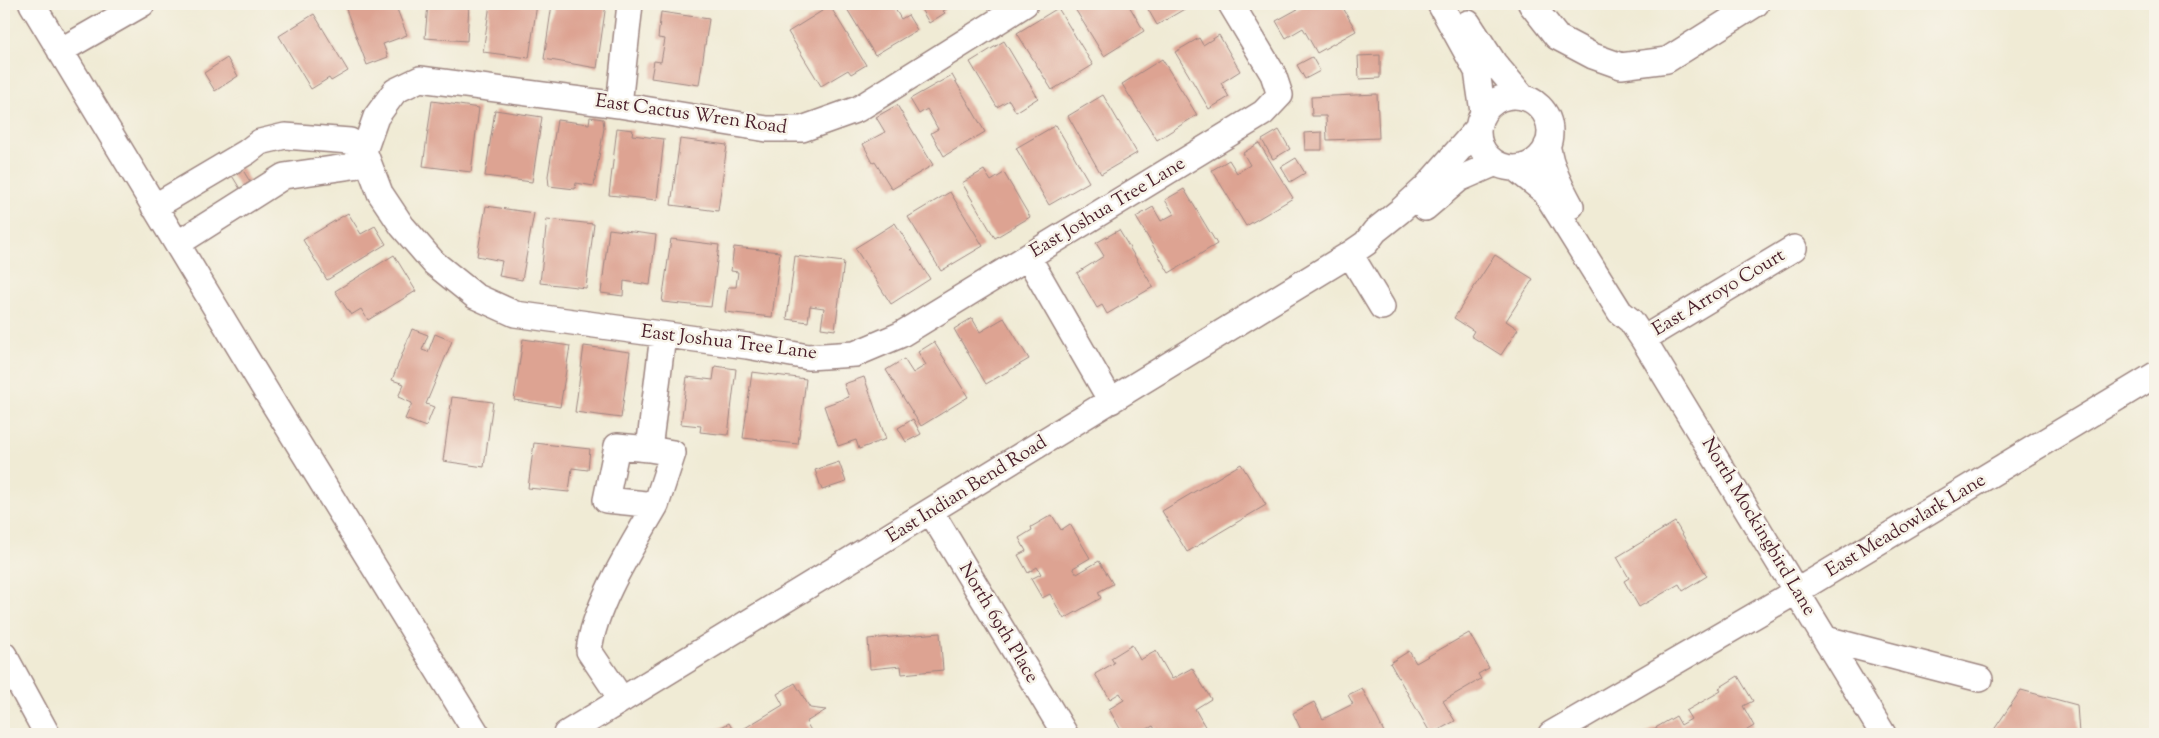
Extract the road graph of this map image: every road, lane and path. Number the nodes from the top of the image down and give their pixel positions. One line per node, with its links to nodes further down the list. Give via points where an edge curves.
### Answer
1 (32, 4): 10 (street)
2 (142, 4): 10 (street)
3 (630, 4): 12 (street)
4 (1025, 4): 12 (street, East Cactus Wren Road, via 858,109 802,129 767,129)
5 (1231, 4): 23 (street, East Joshua Tree Lane, via 1273,74 1280,95 1263,113)
6 (1440, 4): 13 (street, North Mockingbird Lane, via 1477,71)
7 (1458, 4): 11 (street, North Mockingbird Lane, via 1494,64)
8 (1531, 4): 9 (street, via 1557,37 1621,66 1667,60)
9 (1756, 4)
10 (60, 51): 19 (street)
11 (1523, 97): 13 (street, via 1505,97 1490,106); 14 (street, North Mockingbird Lane, via 1541,108 1546,117 1549,127)
12 (619, 105): 15 (street, East Cactus Wren Road, via 420,79 396,91 376,117)
13 (1481, 120): 17 (street, North Mockingbird Lane, via 1478,138 1483,149); 22 (street, East Indian Bend Road, via 1425,188)
14 (1547, 145): 17 (street, via 1534,161 1524,166); 25 (street, North Mockingbird Lane, via 1556,178 1629,306)
15 (364, 151): 16 (street, via 350,141 285,136 260,142); 18 (street, East Cactus Wren Road, via 353,166 284,176); 26 (street, East Joshua Tree Lane, via 380,193 402,226 434,263 475,296 515,314)
16 (247, 152): 18 (street); 19 (street)
17 (1505, 165): 22 (street, East Indian Bend Road, via 1459,179 1406,223 1380,240); 25 (street, North Mockingbird Lane, via 1545,192 1620,312)
18 (268, 186): 20 (street, East Cactus Wren Road)
19 (154, 208): 20 (street)
20 (177, 244): 38 (street)
21 (1794, 248): 25 (street, East Arroyo Court)
22 (1358, 249): 24 (street); 28 (street, East Indian Bend Road)
23 (1028, 257): 26 (street, East Joshua Tree Lane, via 900,335 855,354 808,358); 28 (street)
24 (1382, 308)
25 (1637, 330): 32 (street, North Mockingbird Lane)
26 (663, 335): 29 (street)
27 (2155, 375): 32 (street, East Meadowlark Lane)
28 (1111, 401): 31 (street, East Indian Bend Road)
29 (650, 450): 30 (street, via 673,453); 30 (street, via 617,446 606,500)
30 (656, 505): 36 (street, via 622,562 590,633 588,651)
31 (931, 512): 36 (street, East Indian Bend Road); 40 (street, North 69th Place)
32 (1797, 591): 33 (street, North Mockingbird Lane); 41 (street, East Meadowlark Lane)
33 (1826, 639): 35 (street); 42 (street, North Mockingbird Lane)
34 (4, 655): 37 (street)
35 (1980, 679)
36 (622, 700): 39 (street, East Indian Bend Road)
37 (47, 734)
38 (477, 734)
39 (566, 734)
40 (1065, 734)
41 (1551, 734)
42 (1883, 734)

